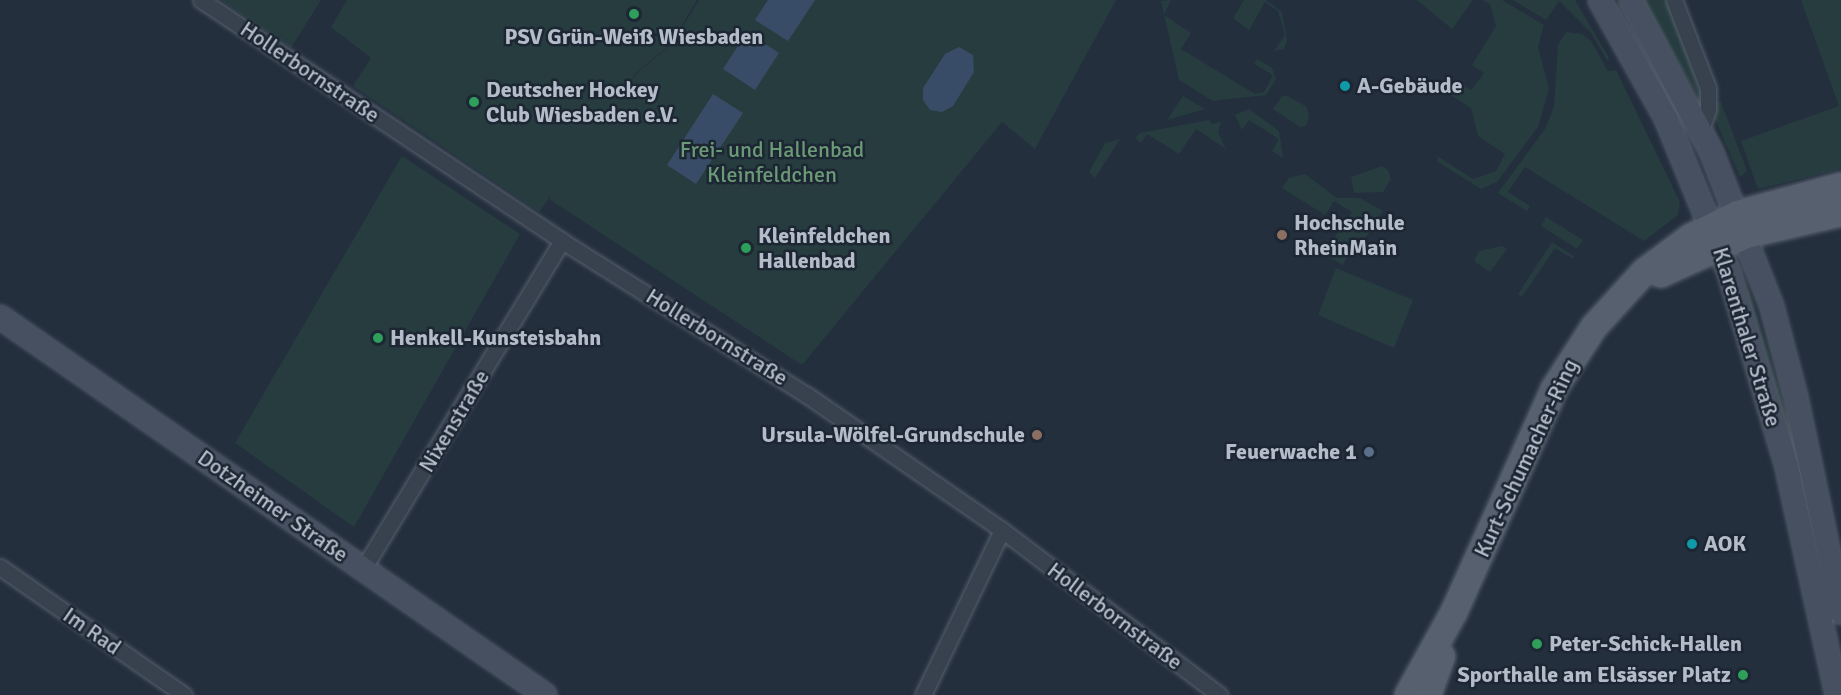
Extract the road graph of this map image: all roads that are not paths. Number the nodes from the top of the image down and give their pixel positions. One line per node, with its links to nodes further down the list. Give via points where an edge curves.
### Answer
1 (201, 0): 10 (street, Hollerbornstraße)
2 (1600, 0): 9 (main road, Klarenthaler Straße, via 1666,118)
3 (1632, 0): 5 (main road, Klarenthaler Straße)
4 (1674, 0): 5 (street, via 1708,88 1708,110)
5 (1701, 129): 8 (main road, Klarenthaler Straße)
6 (1841, 186): 8 (main road, Kurt-Schumacher-Ring)
7 (1841, 213): 8 (main road, Kurt-Schumacher-Ring)
8 (1742, 225): 9 (main road, Kurt-Schumacher-Ring); 16 (main road, Klarenthaler Straße, via 1772,307 1796,398)
9 (1715, 235): 15 (main road, Kurt-Schumacher-Ring, via 1658,260 1609,310 1580,347 1554,389); 23 (main road, Klarenthaler Straße, via 1784,458)
10 (562, 242): 12 (street, Hollerbornstraße, via 807,394); 14 (street, Nixenstraße)
11 (0, 317): 14 (main road, Dotzheimer Straße)
12 (1002, 530): 19 (street); 20 (street, Hollerbornstraße)
13 (0, 567): 17 (street, Im Rad)
14 (363, 569): 18 (main road, Dotzheimer Straße)
15 (1454, 612): 21 (main road, Kurt-Schumacher-Ring); 22 (main road, Kurt-Schumacher-Ring)
16 (1841, 612)
17 (183, 695)
18 (545, 695)
19 (923, 695)
20 (1219, 695)
21 (1408, 695)
22 (1428, 695)
23 (1837, 695)

